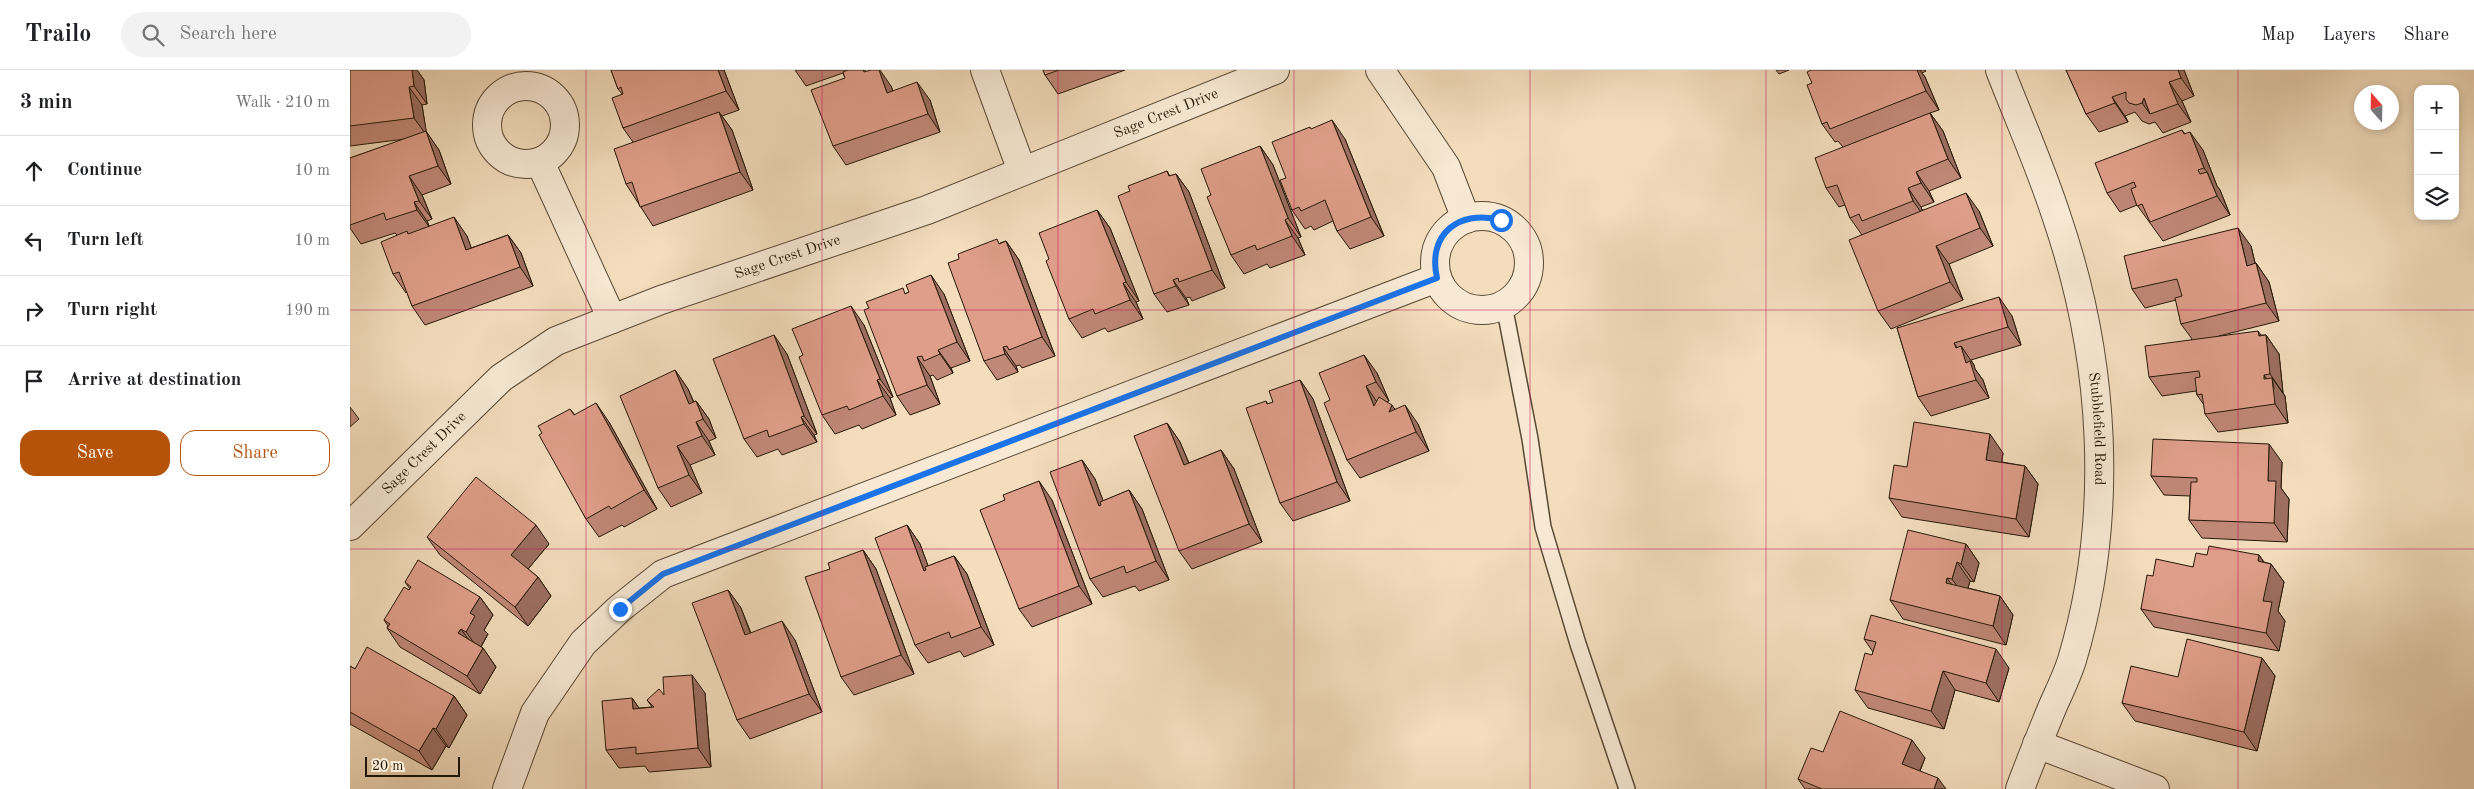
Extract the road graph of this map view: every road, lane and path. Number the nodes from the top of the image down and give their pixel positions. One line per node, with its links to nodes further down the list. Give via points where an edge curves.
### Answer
1 (985, 70): 6 (street)
2 (1275, 70): 6 (street, Sage Crest Drive)
3 (1380, 70): 7 (street, via 1446,167)
4 (2000, 70): 12 (street, Stubblefield Road, via 2058,218 2092,359 2100,444 2100,488 2093,566 2085,608 2072,661)
5 (540, 162): 10 (street)
6 (1022, 171): 10 (street, Sage Crest Drive, via 927,210)
7 (1466, 219): 8 (street, via 1448,230 1440,241 1434,266); 9 (street, via 1487,216 1501,220 1514,228 1523,240 1529,268 1525,282 1517,295)
8 (1437, 278): 9 (street, via 1444,292 1457,303 1472,309 1488,310); 13 (street, via 663,574 584,643 535,713)
9 (1504, 305): 14 (lane, via 1544,527 1578,644)
10 (612, 319): 11 (street, Sage Crest Drive, via 556,341 501,378)
11 (350, 526)
12 (2037, 744): 15 (street, Stubblefield Road); 16 (street)
13 (507, 789)
14 (1627, 789)
15 (2020, 789)
16 (2155, 789)

